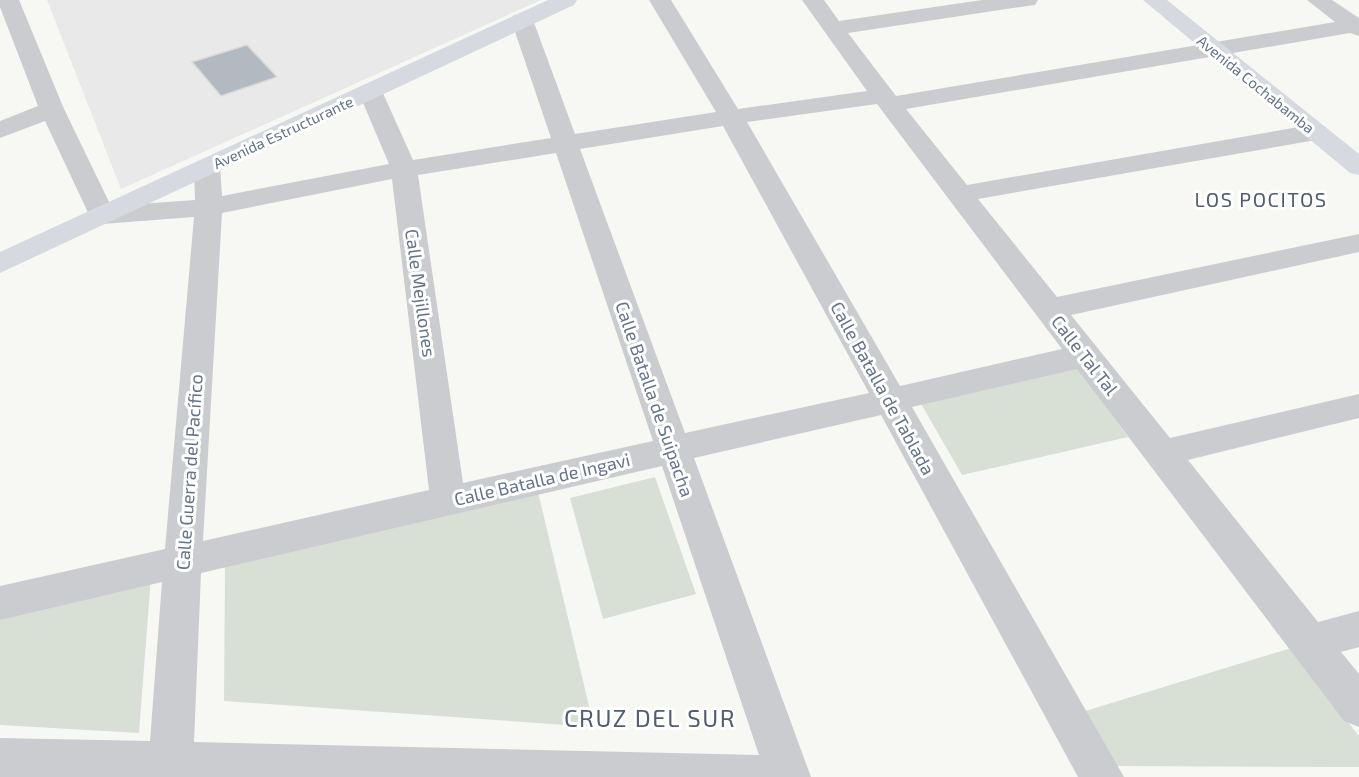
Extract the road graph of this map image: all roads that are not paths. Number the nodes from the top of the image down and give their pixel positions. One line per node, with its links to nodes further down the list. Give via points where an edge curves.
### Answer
1 (8, 0): 14 (street)
2 (566, 0): 8 (street, Avenida Estructurante)
3 (660, 0): 15 (street, Calle Batalla de Tablada)
4 (813, 0): 10 (street, Calle Tal Tal)
5 (1027, 0): 10 (street)
6 (1154, 0): 11 (street, Avenida Cochabamba)
7 (1318, 0): 9 (street)
8 (522, 20): 12 (street, Avenida Estructurante); 18 (street, Calle Batalla de Suipacha)
9 (1357, 27): 11 (street)
10 (834, 28): 13 (street, Calle Tal Tal)
11 (1215, 50): 13 (street); 17 (street, Avenida Cochabamba)
12 (370, 91): 19 (street, Avenida Estructurante); 21 (street, Calle Mejillones)
13 (887, 100): 15 (street); 22 (street, Calle Tal Tal)
14 (52, 109): 16 (street); 24 (street)
15 (731, 117): 18 (street); 29 (street, Calle Batalla de Tablada)
16 (0, 130)
17 (1316, 132): 20 (street, Avenida Cochabamba); 22 (street)
18 (565, 144): 21 (street); 31 (street, Calle Batalla de Suipacha)
19 (207, 167): 23 (street, Calle Guerra del Pacífico); 24 (street, Avenida Estructurante)
20 (1359, 167)
21 (404, 169): 23 (street); 33 (street, Calle Mejillones)
22 (960, 194): 27 (street, Calle Tal Tal)
23 (209, 207): 24 (street); 34 (street, Calle Guerra del Pacífico)
24 (102, 215): 26 (street, Avenida Estructurante)
25 (1359, 243): 27 (street)
26 (0, 263)
27 (1050, 309): 28 (street, Calle Tal Tal)
28 (1084, 356): 29 (street, Calle Batalla de Ingavi); 32 (street, Calle Tal Tal)
29 (888, 398): 31 (street, Calle Batalla de Ingavi); 44 (street, Calle Batalla de Tablada)
30 (1359, 406): 32 (street)
31 (673, 449): 33 (street, Calle Batalla de Ingavi); 43 (street, Calle Batalla de Suipacha)
32 (1163, 453): 37 (street, Calle Tal Tal)
33 (448, 501): 34 (street, Calle Batalla de Ingavi)
34 (183, 561): 35 (street, Calle Batalla de Ingavi); 40 (street, Calle Guerra del Pacífico)
35 (0, 603)
36 (1359, 629): 37 (street)
37 (1309, 643): 38 (street, Calle Tal Tal)
38 (1359, 707)
39 (0, 759): 40 (street)
40 (171, 770): 41 (street)
41 (505, 773): 42 (street)
42 (784, 777)
43 (789, 777)
44 (1102, 777)

